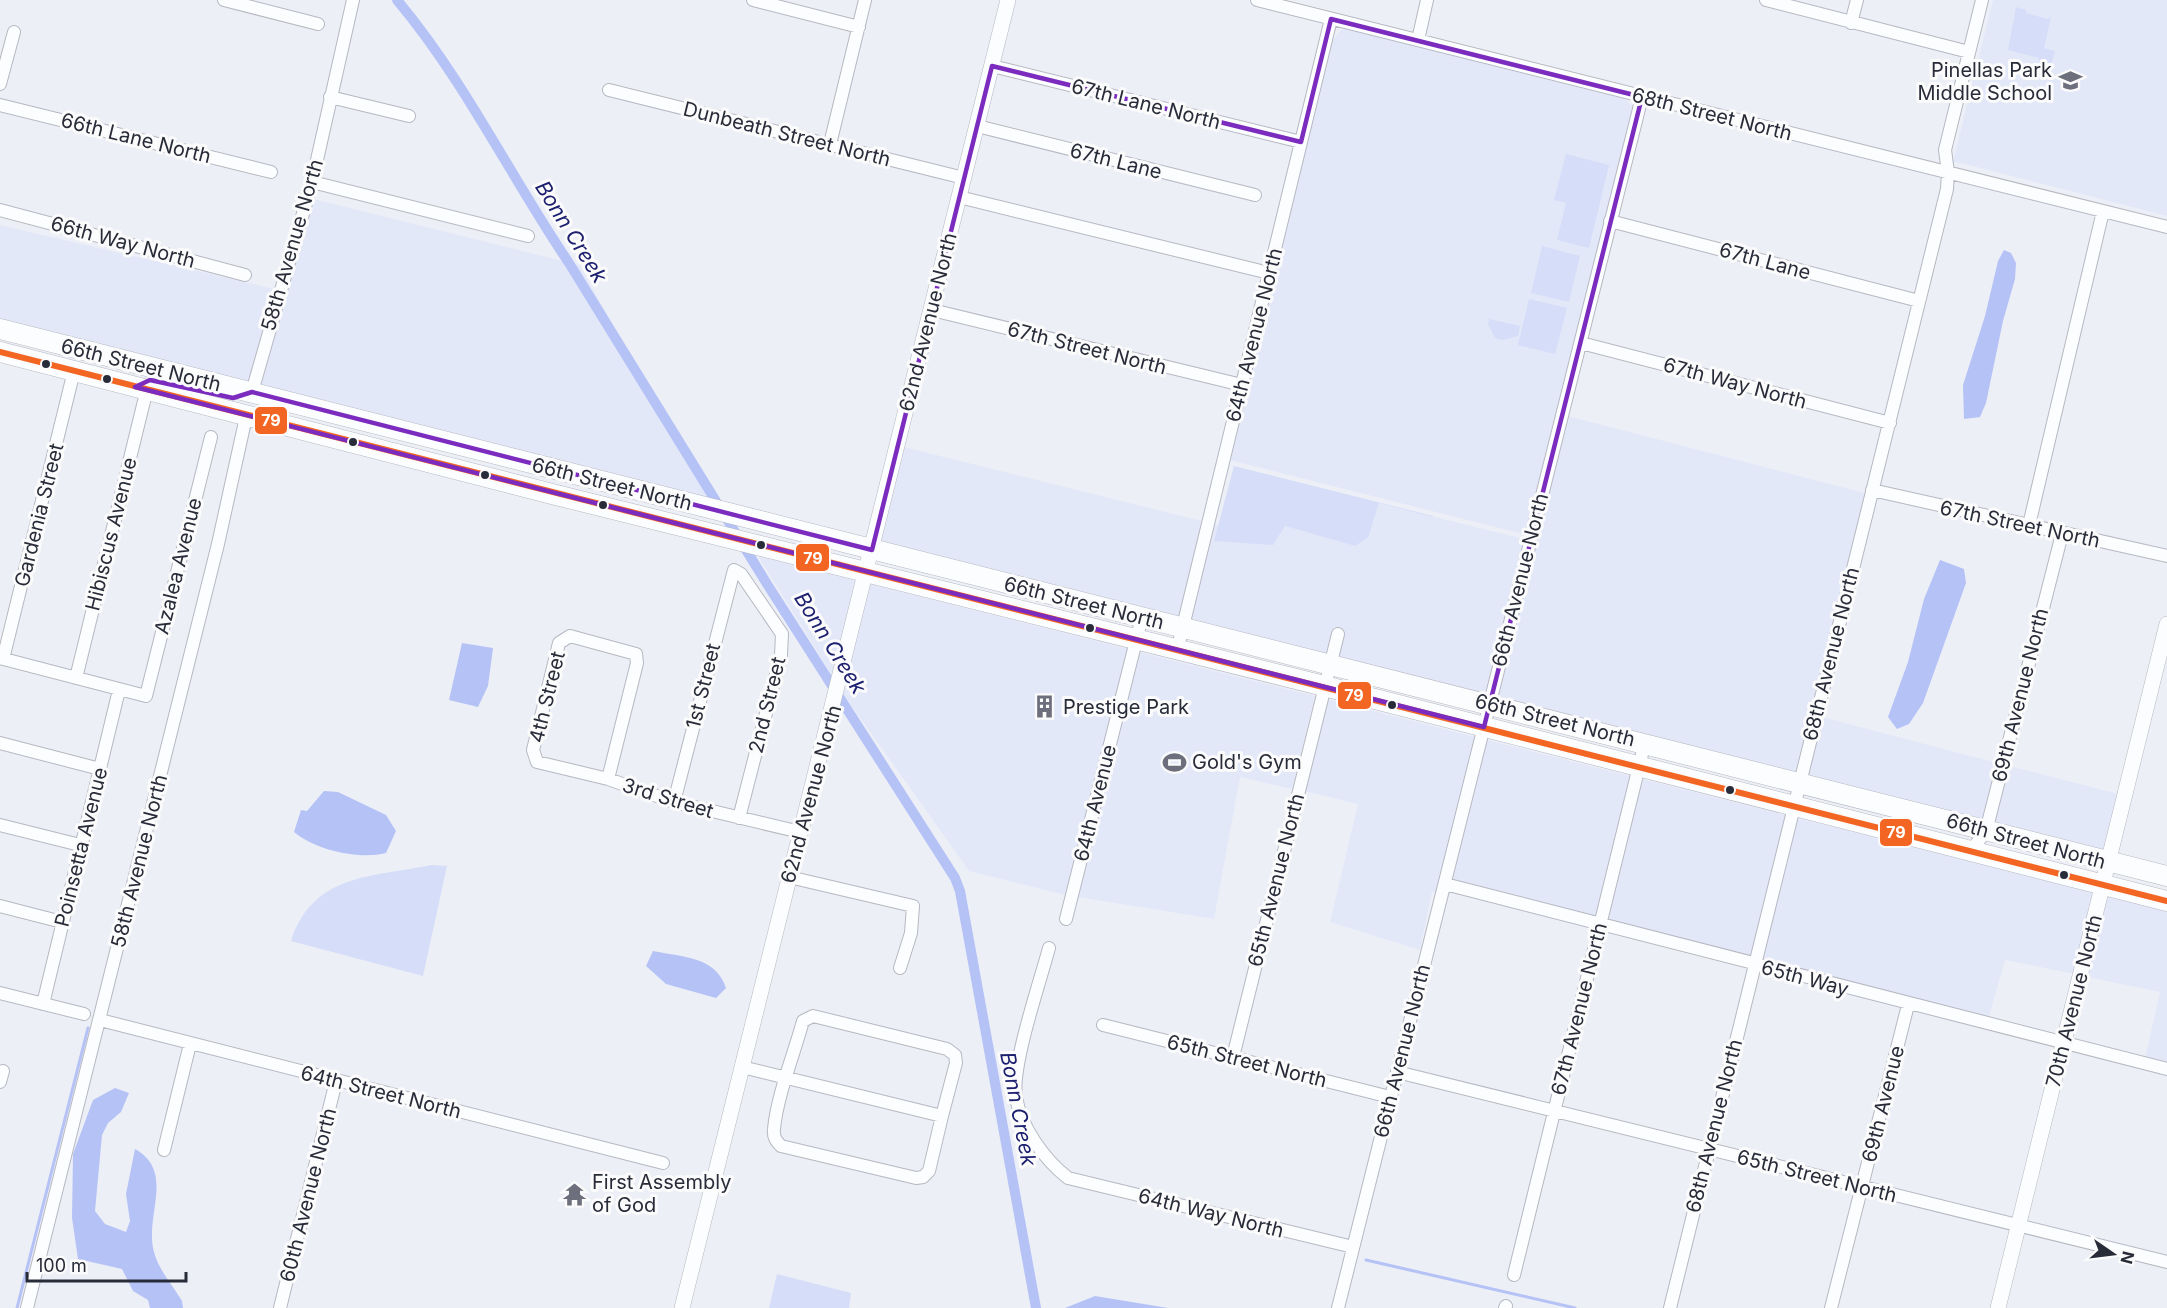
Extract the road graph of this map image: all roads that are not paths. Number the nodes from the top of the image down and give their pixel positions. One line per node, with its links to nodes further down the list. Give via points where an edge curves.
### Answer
1 (224, 0): 11 (street)
2 (353, 0): 22 (street, 58th Avenue North)
3 (753, 0): 15 (street)
4 (865, 0): 15 (street)
5 (1008, 0): 19 (street, 62nd Avenue North)
6 (1257, 0): 12 (street, 68th Street North)
7 (1427, 0): 17 (street)
8 (1766, 0): 13 (street)
9 (1857, 0): 13 (street)
10 (1982, 0): 18 (street, 68th Avenue North)
11 (257, 4): 14 (street)
12 (1331, 19): 17 (street, 68th Street North); 27 (street, 64th Avenue North)
13 (1851, 23): 18 (street)
14 (318, 24)
15 (859, 27): 28 (street)
16 (14, 32): 20 (street)
17 (1418, 40): 23 (street, 68th Street North)
18 (1969, 52): 30 (street, 68th Avenue North, via 1945,150)
19 (992, 66): 26 (street, 62nd Avenue North); 27 (street, 67th Lane North)
20 (0, 84)
21 (609, 90): 28 (street, Dunbeath Street North)
22 (330, 97): 25 (street); 32 (street, 58th Avenue North)
23 (1642, 97): 30 (street, 68th Street North); 37 (street, 66th Avenue North)
24 (0, 105): 29 (street, 66th Lane North)
25 (410, 116)
26 (977, 126): 31 (street, 62nd Avenue North); 33 (street, 67th Lane)
27 (1301, 142): 40 (street, 64th Avenue North)
28 (830, 144): 31 (street, Dunbeath Street North)
29 (271, 172)
30 (1948, 172): 36 (street, 68th Street North); 42 (street, 68th Avenue North)
31 (964, 178): 34 (street, 62nd Avenue North)
32 (312, 182): 39 (street); 52 (street, 58th Avenue North)
33 (1256, 195)
34 (959, 197): 40 (street); 43 (street, 62nd Avenue North)
35 (0, 210): 41 (street, 66th Way North)
36 (2103, 211): 38 (street, 68th Street North); 58 (street)
37 (1610, 221): 42 (street, 67th Lane); 46 (street, 66th Avenue North)
38 (2167, 226)
39 (528, 236)
40 (1269, 273): 50 (street, 64th Avenue North)
41 (245, 275)
42 (1919, 301): 54 (street, 68th Avenue North)
43 (932, 310): 50 (street, 67th Street North); 60 (street, 62nd Avenue North)
44 (0, 329): 47 (main road, 66th Street North)
45 (0, 338): 47 (main road)
46 (1581, 343): 54 (street, 67th Way North); 76 (street, 66th Avenue North)
47 (58, 344): 52 (main road, 66th Street North)
48 (0, 352): 49 (main road, 66th Street North)
49 (74, 371): 51 (main road, 66th Street North); 70 (street, Gardenia Street)
50 (1242, 386): 66 (street, 64th Avenue North)
51 (141, 388): 52 (main road, via 150,380 233,398); 53 (main road, 66th Street North); 73 (street, Hibiscus Avenue)
52 (252, 392): 55 (main road, 66th Street North)
53 (251, 415): 55 (main road, via 277,410 380,436); 63 (main road, 66th Street North); 110 (street, 58th Avenue North, via 244,426)
54 (1890, 423): 57 (street, 68th Avenue North)
55 (397, 429): 60 (main road, 66th Street North)
56 (210, 437): 75 (street, Azalea Avenue, via 146,696)
57 (1872, 490): 58 (street, 67th Street North); 84 (street, 68th Avenue North)
58 (2029, 525): 59 (street, 67th Street North)
59 (2062, 534): 61 (street, 67th Street North); 89 (street, 69th Avenue North)
60 (872, 550): 63 (street, 62nd Avenue North); 64 (main road, 66th Street North)
61 (2167, 556)
62 (734, 570): 85 (street, 1st Street); 87 (street, 2nd Street, via 741,574 782,634 781,655)
63 (866, 573): 68 (main road, 66th Street North); 90 (street, 62nd Avenue North)
64 (1142, 617): 66 (main road, 66th Street North); 68 (street, 64th Avenue)
65 (2167, 624): 72 (street, 70th Avenue North)
66 (1183, 628): 69 (street, 64th Avenue North); 71 (main road, 66th Street North)
67 (1338, 634): 71 (street, 65th Avenue North)
68 (1136, 640): 69 (main road, 66th Street North); 100 (street, 64th Avenue)
69 (1177, 651): 74 (main road, 66th Street North)
70 (2, 658): 73 (street)
71 (1329, 664): 74 (street, 65th Avenue North); 76 (main road, 66th Street North)
72 (2162, 667): 93 (street, 70th Avenue North)
73 (75, 678): 75 (street)
74 (1324, 686): 77 (main road, 66th Street North); 114 (street, 65th Avenue North)
75 (120, 690): 82 (street, Poinsetta Avenue)
76 (1489, 704): 77 (street, 66th Avenue North); 78 (main road, 66th Street North)
77 (1484, 727): 81 (main road, 66th Street North); 96 (street, 66th Avenue North)
78 (1645, 742): 81 (street, 67th Avenue North); 84 (main road, 66th Street North)
79 (0, 743): 82 (street)
80 (537, 762): 83 (street, 3rd Street); 83 (street, 4th Street, via 532,750 559,643 570,636 636,654)
81 (1639, 766): 86 (main road, 66th Street North); 102 (street, 67th Avenue North)
82 (100, 769): 91 (street, Poinsetta Avenue)
83 (609, 779): 85 (street, 3rd Street)
84 (1800, 782): 86 (street, 68th Avenue North); 89 (main road, 66th Street North)
85 (674, 802): 87 (street, 3rd Street)
86 (1794, 806): 92 (main road, 66th Street North); 104 (street, 68th Avenue North)
87 (739, 818): 90 (street, 3rd Street)
88 (0, 825): 91 (street)
89 (1986, 831): 92 (street, 69th Avenue North); 93 (main road, 66th Street North)
90 (800, 832): 95 (street, 62nd Avenue North)
91 (80, 845): 101 (street, Poinsetta Avenue)
92 (1970, 852): 97 (main road, 66th Street North)
93 (2109, 863): 94 (main road, 66th Street North); 97 (street, 70th Avenue North)
94 (2167, 876)
95 (789, 877): 105 (street, via 914,906 911,933); 115 (street, 62nd Avenue North)
96 (1444, 884): 102 (street, 65th Way); 117 (street, 66th Avenue North)
97 (2103, 887): 98 (main road, 66th Street North); 113 (street, 70th Avenue North)
98 (2167, 901)
99 (0, 906): 101 (street)
100 (1066, 919)
101 (62, 922): 107 (street, Poinsetta Avenue)
102 (1600, 925): 104 (street, 65th Way); 121 (street, 67th Avenue North)
103 (1049, 948): 128 (street, 64th Way North, via 1018,1066 1016,1097 1040,1149 1053,1166 1068,1178)
104 (1754, 965): 108 (street, 65th Way); 123 (street, 68th Avenue North)
105 (900, 968)
106 (0, 993): 107 (street)
107 (43, 1004): 109 (street)
108 (1908, 1005): 113 (street, 65th Way); 126 (street, 69th Avenue)
109 (84, 1014)
110 (100, 1020): 112 (street, 64th Street North); 131 (street, 58th Avenue North)
111 (1103, 1025): 114 (street, 65th Street North)
112 (190, 1044): 119 (street, 64th Street North); 124 (street)
113 (2063, 1044): 116 (street, 65th Way); 127 (street, 70th Avenue North)
114 (1233, 1057): 120 (street, 65th Street North)
115 (742, 1067): 118 (street); 133 (street, 62nd Avenue North)
116 (2167, 1069)
117 (1397, 1072): 120 (street, 66th Avenue North); 121 (street, 65th Street North)
118 (787, 1078): 122 (street); 122 (street, via 802,1021 813,1016 947,1049 955,1055); 122 (street, via 774,1131 781,1146 923,1177)
119 (336, 1082): 125 (street, 64th Street North); 132 (street, 60th Avenue North)
120 (1390, 1097): 128 (street, 66th Avenue North)
121 (1554, 1111): 123 (street, 65th Street North); 130 (street, 67th Avenue North)
122 (942, 1116)
123 (1708, 1149): 126 (street, 65th Street North); 135 (street, 68th Avenue North)
124 (164, 1150)
125 (663, 1163)
126 (1862, 1187): 127 (street, 65th Street North); 136 (street, 69th Avenue)
127 (2018, 1226): 129 (street, 65th Street North); 137 (street, 70th Avenue North)
128 (1353, 1247): 134 (street, 66th Avenue North)
129 (2167, 1262)
130 (1514, 1275)
131 (27, 1308)
132 (280, 1308)
133 (682, 1308)
134 (1338, 1308)
135 (1670, 1308)
136 (1831, 1308)
137 (1998, 1308)

